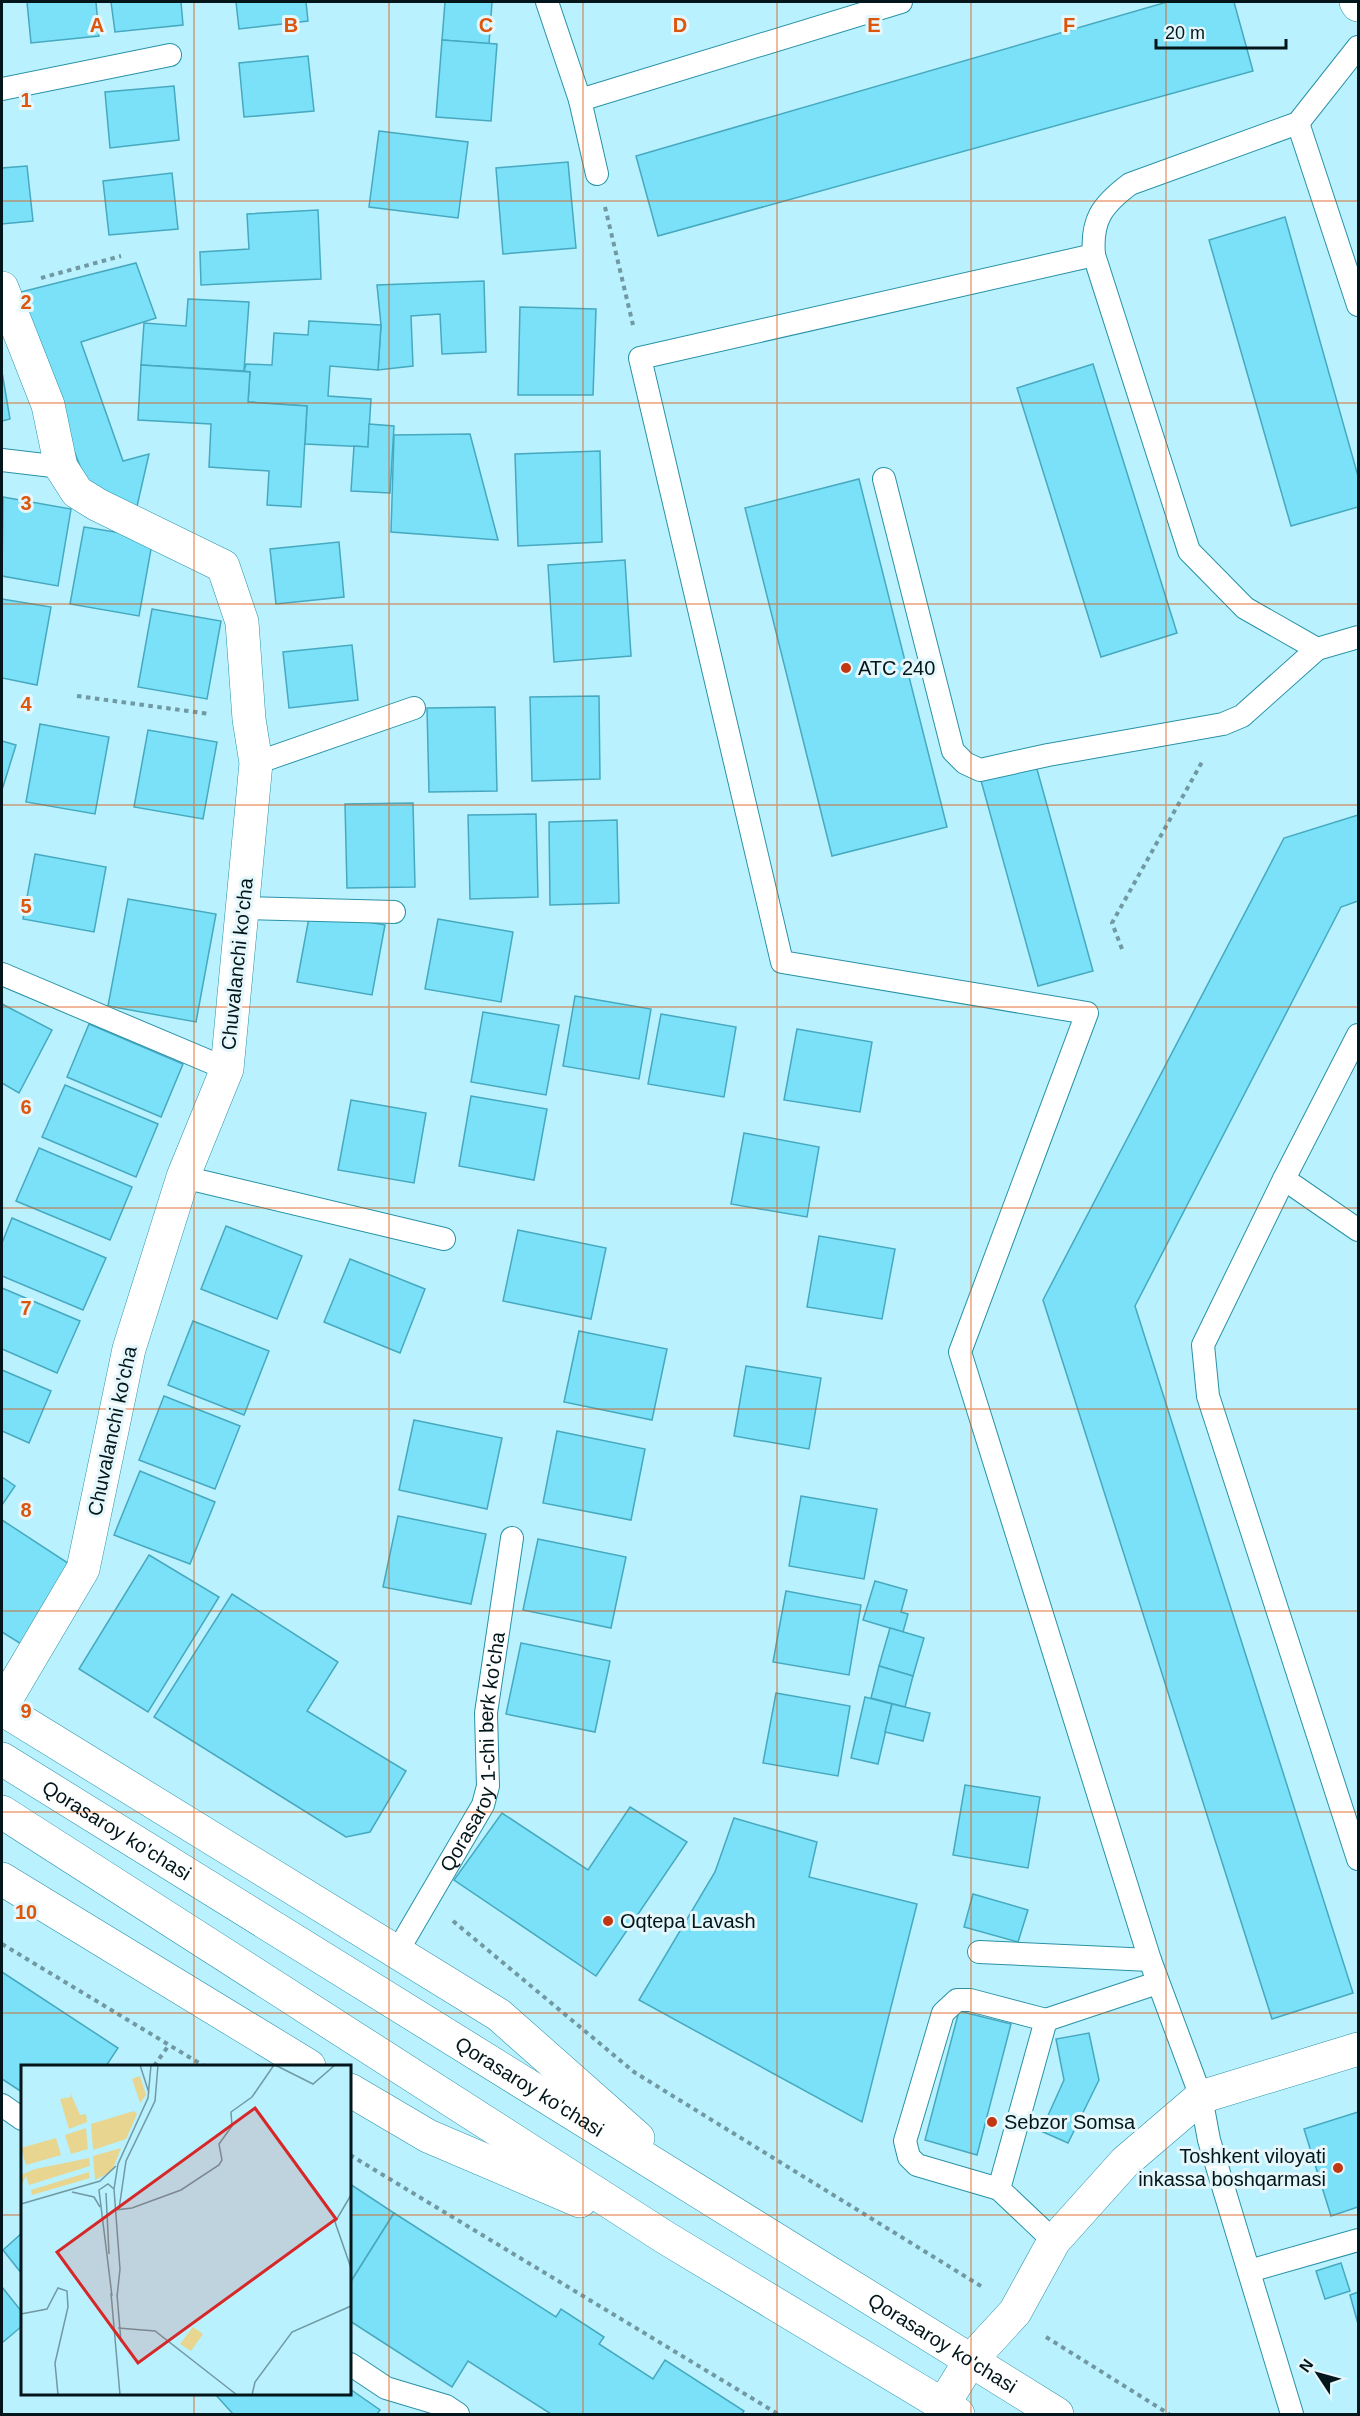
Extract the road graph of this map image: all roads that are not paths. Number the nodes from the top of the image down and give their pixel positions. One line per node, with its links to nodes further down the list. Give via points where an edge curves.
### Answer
1 (546, 2): 6 (lane)
2 (901, 2): 6 (lane)
3 (1359, 47): 7 (lane)
4 (170, 55): 5 (lane)
5 (2, 89)
6 (580, 100): 8 (lane)
7 (1298, 123): 9 (lane, via 1130,184 1112,197 1100,213 1092,234); 11 (lane)
8 (597, 174)
9 (1094, 255): 16 (lane, via 1190,551 1245,608); 37 (lane, via 640,358 782,962 1087,1013 960,1352)
10 (2, 288): 13 (main road, Chuvalanchi ko'cha, via 48,405)
11 (1359, 305)
12 (2, 460): 13 (lane)
13 (61, 467): 18 (main road, Chuvalanchi ko'cha, via 77,492 98,506 223,566 242,622)
14 (884, 478): 16 (lane, via 953,751 964,763 980,770 1223,724 1242,716)
15 (1359, 637): 16 (lane)
16 (1317, 649)
17 (414, 708): 18 (lane)
18 (256, 763): 19 (main road, Chuvalanchi ko'cha)
19 (243, 908): 20 (lane); 23 (main road, Chuvalanchi ko'cha)
20 (394, 912)
21 (2, 974): 23 (lane)
22 (1359, 1035): 25 (lane)
23 (227, 1069): 24 (main road, Chuvalanchi ko'cha)
24 (183, 1177): 27 (lane); 29 (main road, Chuvalanchi ko'cha, via 129,1348 83,1569)
25 (1284, 1179): 26 (lane); 33 (lane, via 1203,1344 1208,1396)
26 (1359, 1230)
27 (444, 1239)
28 (512, 1538): 35 (lane, Qorasaroy 1-chi berk ko'cha, via 486,1713 488,1786 483,1804)
29 (12, 1665): 30 (main road, Chuvalanchi ko'cha)
30 (2, 1708): 35 (main road)
31 (2, 1759): 47 (main road, Qorasaroy ko'chasi)
32 (2, 1812): 48 (main road)
33 (1359, 1858)
34 (2, 1879): 41 (main road)
35 (397, 1952): 47 (main road, via 499,2015)
36 (979, 1952): 37 (lane)
37 (1150, 1960): 38 (lane)
38 (1157, 1983): 39 (lane); 43 (lane)
39 (1046, 2020): 46 (lane); 46 (lane, via 957,2000 943,2013 905,2141 909,2157 916,2165)
40 (1359, 2049): 43 (main road)
41 (306, 2065)
42 (351, 2091): 48 (main road, via 428,2136)
43 (1201, 2097): 50 (main road, via 1125,2162); 51 (lane, via 1209,2140)
44 (2, 2104): 45 (lane)
45 (21, 2118)
46 (999, 2189): 50 (lane)
47 (706, 2199): 52 (main road, Qorasaroy ko'chasi)
48 (666, 2238): 54 (main road)
49 (1359, 2240): 51 (lane)
50 (1054, 2241): 52 (main road, via 1015,2312)
51 (1249, 2271): 57 (lane)
52 (970, 2361): 54 (main road); 56 (main road, Qorasaroy ko'chasi)
53 (351, 2365): 55 (lane, via 386,2388 446,2406)
54 (950, 2410)
55 (458, 2415)
56 (1057, 2415)
57 (1292, 2415)

